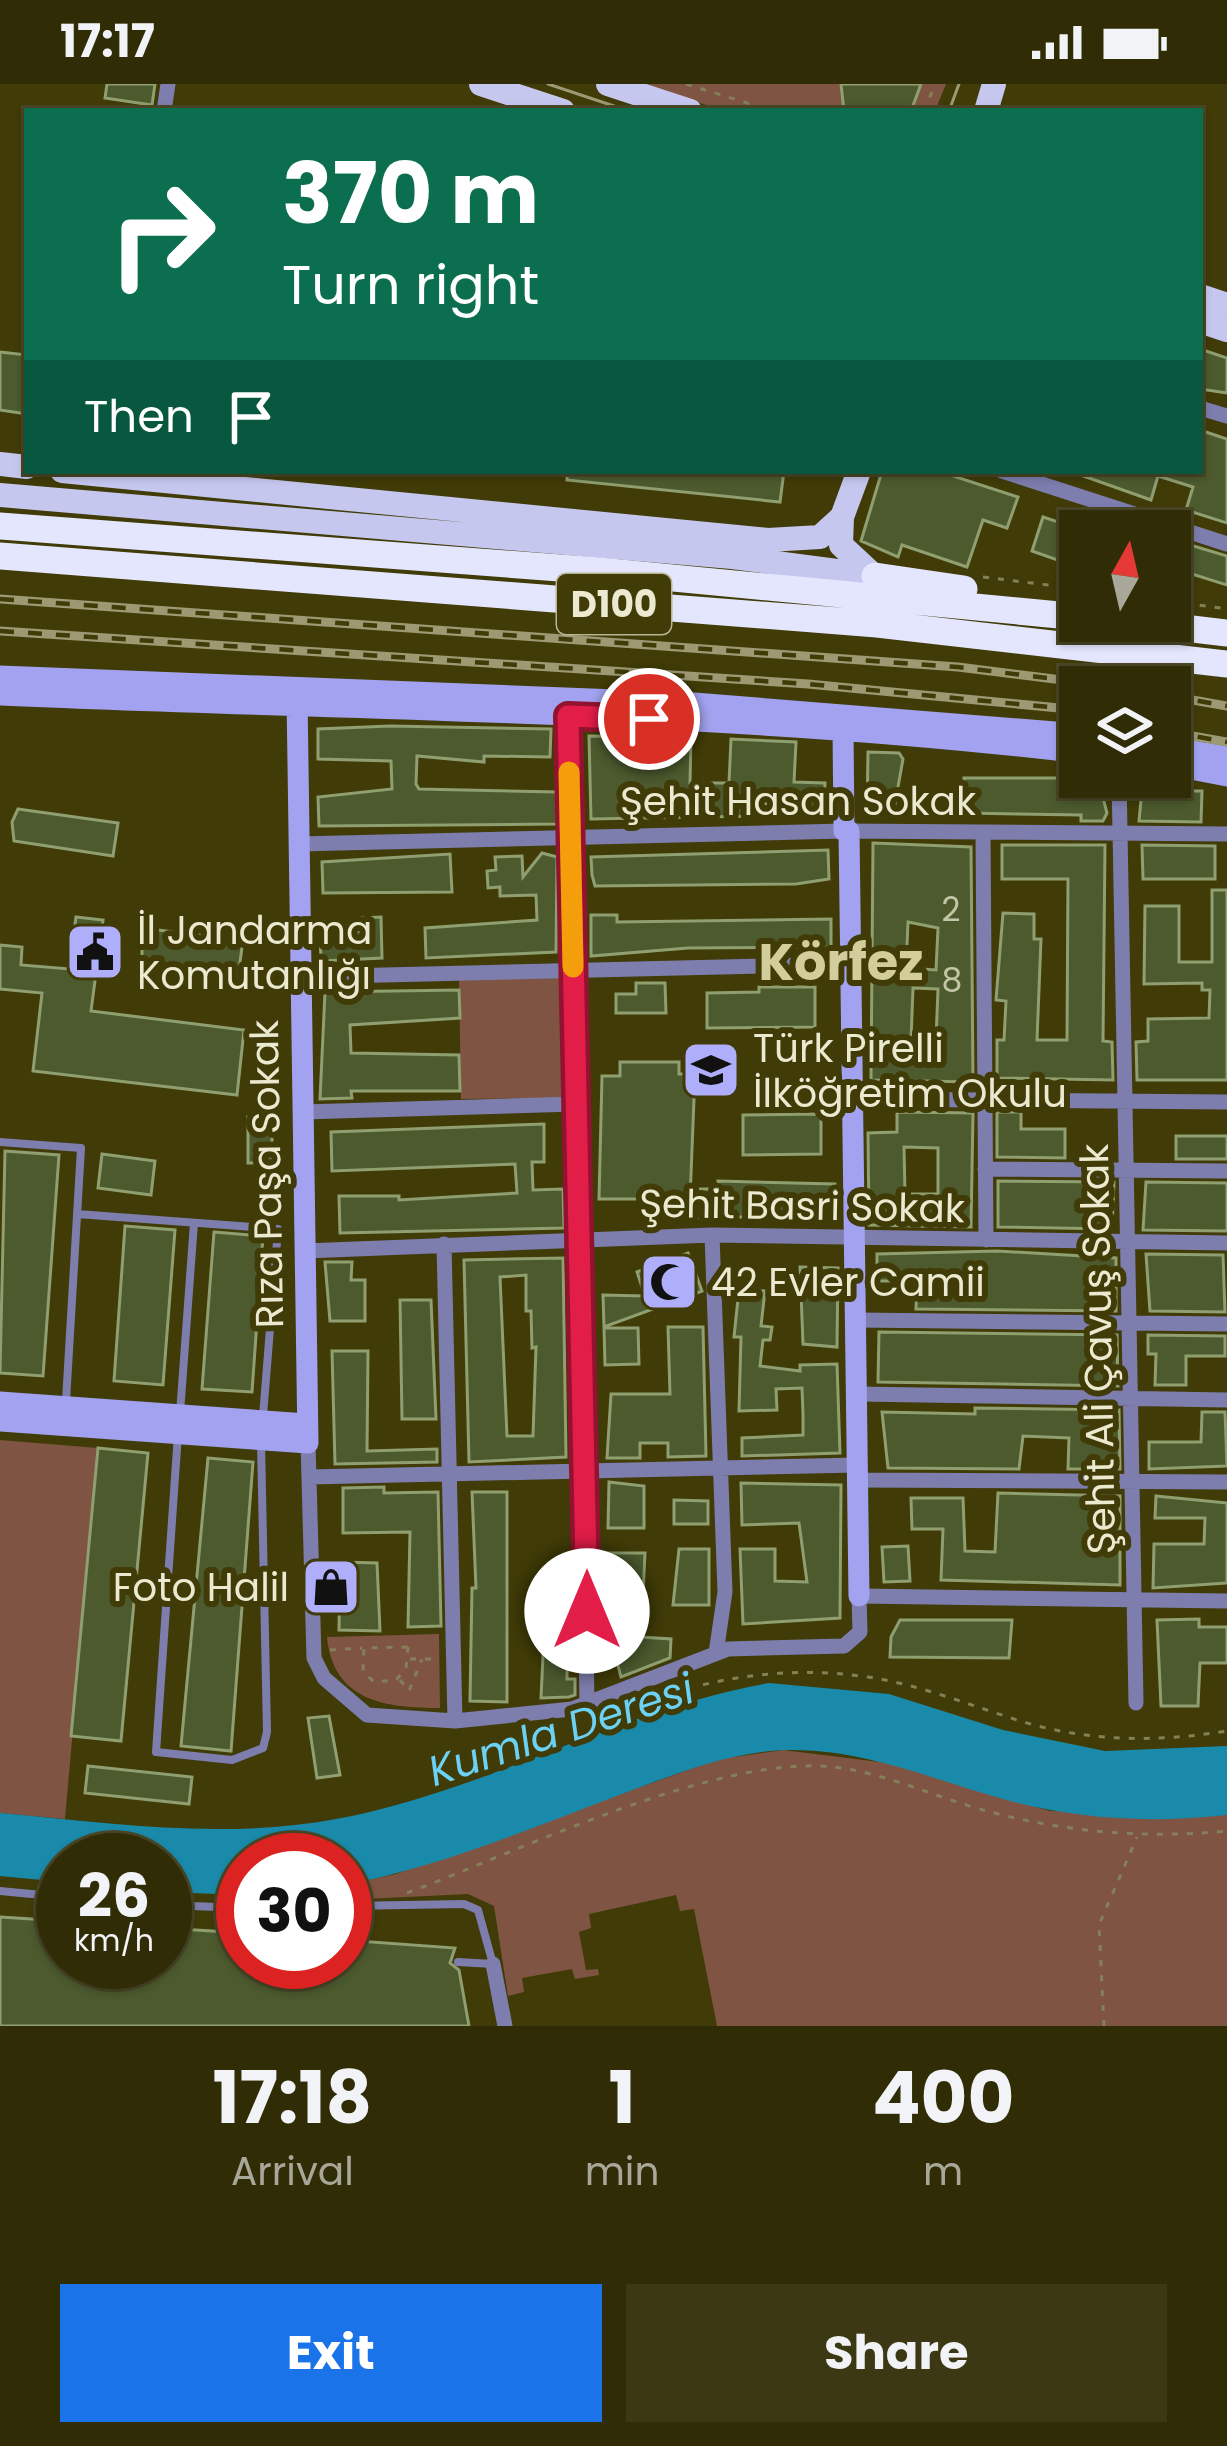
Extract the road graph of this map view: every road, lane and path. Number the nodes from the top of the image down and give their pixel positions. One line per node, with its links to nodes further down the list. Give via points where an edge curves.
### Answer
1 (481, 84): 4 (main road)
2 (608, 84): 5 (main road)
3 (686, 84): 6 (path)
4 (554, 108)
5 (681, 108)
6 (763, 108)
7 (115, 474): 12 (main road)
8 (858, 474): 11 (main road)
9 (1011, 474): 14 (street)
10 (0, 495): 16 (main road)
11 (842, 517): 12 (main road, via 802,541); 17 (main road, via 841,545)
12 (587, 520): 16 (main road)
13 (0, 526): 20 (highway, D100)
14 (1227, 544)
15 (0, 556): 24 (highway, D100, via 877,624)
16 (732, 557): 17 (main road)
17 (875, 575): 18 (highway)
18 (1059, 609)
19 (1227, 609): 21 (path)
20 (1059, 611)
21 (1191, 612)
22 (1191, 624): 23 (highway)
23 (1227, 632)
24 (1227, 664)
25 (0, 676): 27 (main road)
26 (0, 695): 27 (main road)
27 (297, 697): 28 (main road); 30 (main road, via 837,711); 42 (main road, Rıza Paşa Sokak)
28 (568, 716): 29 (main road); 41 (street)
29 (843, 730): 31 (main road); 37 (main road)
30 (1059, 732)
31 (1059, 751)
32 (1191, 751): 33 (main road)
33 (1227, 758)
34 (1191, 769): 35 (main road)
35 (1227, 776)
36 (1120, 798): 39 (street, Şehit Ali Çavuş Sokak)
37 (846, 831): 38 (street, Şehit Hasan Sokak); 41 (street, Şehit Hasan Sokak); 43 (main road)
38 (983, 832): 39 (street, Şehit Hasan Sokak); 47 (street)
39 (1120, 832): 40 (street, Şehit Hasan Sokak); 48 (street, Şehit Ali Çavuş Sokak)
40 (1227, 833)
41 (570, 836): 42 (street, Şehit Hasan Sokak); 44 (street)
42 (298, 844): 45 (main road, Rıza Paşa Sokak)
43 (850, 964): 44 (street); 46 (main road)
44 (573, 969): 45 (street); 50 (street)
45 (300, 976): 51 (main road, Rıza Paşa Sokak)
46 (852, 1099): 47 (street); 60 (main road)
47 (985, 1100): 48 (street); 53 (street)
48 (1124, 1101): 49 (street); 54 (street, Şehit Ali Çavuş Sokak)
49 (1227, 1102)
50 (576, 1104): 51 (street); 59 (street)
51 (302, 1112): 65 (main road, Rıza Paşa Sokak)
52 (0, 1142): 56 (lane, via 82,1148)
53 (985, 1168): 54 (street); 61 (street)
54 (1127, 1171): 55 (street); 62 (street, Şehit Ali Çavuş Sokak)
55 (1227, 1171)
56 (77, 1214): 57 (lane); 73 (lane)
57 (194, 1223): 75 (lane); 76 (lane, via 278,1229)
58 (712, 1235): 59 (street, Şehit Basri Sokak); 60 (street, Şehit Basri Sokak); 78 (street)
59 (578, 1238): 64 (street, Şehit Basri Sokak); 81 (street)
60 (854, 1239): 61 (street, Şehit Basri Sokak); 66 (main road)
61 (986, 1240): 62 (street, Şehit Basri Sokak)
62 (1129, 1242): 63 (street, Şehit Basri Sokak); 67 (street, Şehit Ali Çavuş Sokak)
63 (1227, 1243)
64 (444, 1244): 65 (street, Şehit Basri Sokak); 80 (street)
65 (304, 1250): 77 (main road, Rıza Paşa Sokak)
66 (856, 1320): 67 (street); 69 (main road)
67 (1131, 1323): 68 (street); 70 (street, Şehit Ali Çavuş Sokak)
68 (1227, 1324)
69 (856, 1394): 70 (street); 79 (main road)
70 (1132, 1399): 71 (street); 83 (street, Şehit Ali Çavuş Sokak)
71 (1227, 1400)
72 (0, 1402): 73 (main road)
73 (65, 1417): 74 (main road); 75 (main road)
74 (0, 1420)
75 (179, 1426): 76 (main road); 76 (lane, via 156,1752 232,1760 262,1748 267,1732)
76 (262, 1432): 77 (main road)
77 (308, 1433): 82 (street)
78 (719, 1470): 79 (street); 81 (street); 90 (street, via 725,1592)
79 (858, 1473): 83 (street); 85 (main road)
80 (453, 1474): 81 (street); 82 (street); 91 (street)
81 (586, 1474): 95 (street)
82 (309, 1477): 89 (street)
83 (1134, 1482): 84 (street); 86 (street, Şehit Ali Çavuş Sokak)
84 (1227, 1482)
85 (860, 1597): 86 (street); 90 (street, via 855,1641)
86 (1137, 1600): 87 (street); 96 (street, Şehit Ali Çavuş Sokak)
87 (1227, 1601)
88 (364, 1648): 89 (path); 92 (path, via 408,1647); 94 (path, via 360,1663 368,1677 381,1684)
89 (313, 1650): 98 (street, via 324,1678 368,1715)
90 (716, 1653): 95 (street)
91 (455, 1658): 93 (path); 98 (street)
92 (408, 1659): 93 (path); 94 (path)
93 (422, 1659): 94 (path, via 409,1691)
94 (399, 1678)
95 (587, 1702): 98 (street)
96 (1136, 1702)
97 (617, 1712): 99 (path, via 724,1676 796,1671 907,1685 1088,1736)
98 (455, 1721)
99 (1227, 1731)
100 (1227, 1831): 101 (path)
101 (1138, 1835): 104 (path, via 1044,1825 836,1768 771,1768 718,1777); 108 (path, via 1099,1925)
102 (0, 1891): 103 (lane)
103 (36, 1894)
104 (373, 1905): 106 (lane, via 478,1910)
105 (458, 1962): 106 (lane)
106 (493, 1964): 107 (street)
107 (505, 2026)
108 (1104, 2026)

